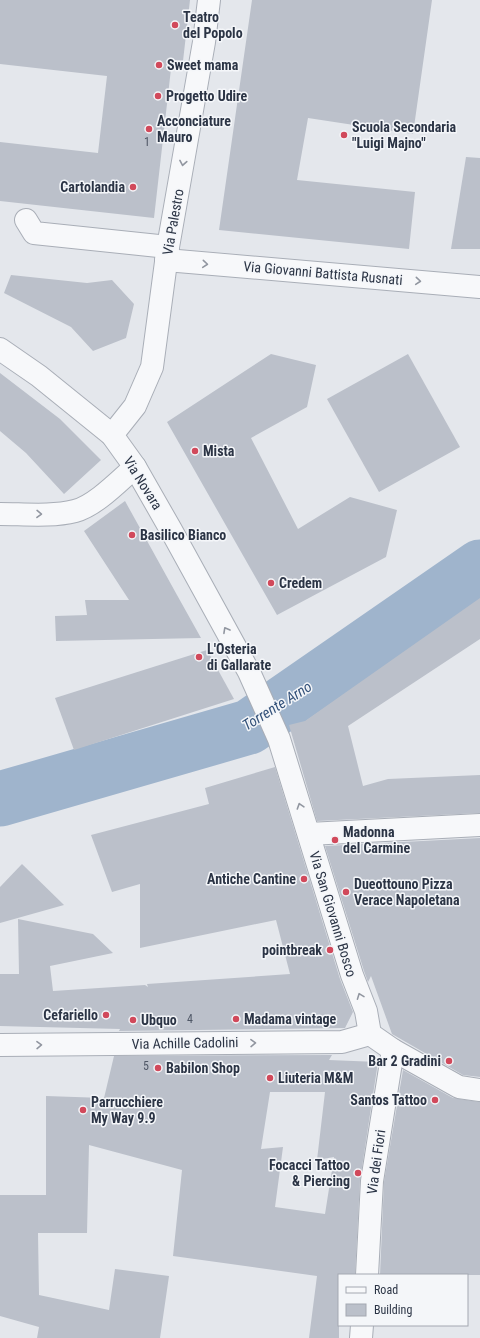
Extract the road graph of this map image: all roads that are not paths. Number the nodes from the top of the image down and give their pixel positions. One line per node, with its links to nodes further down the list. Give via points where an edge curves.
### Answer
1 (209, 0): 3 (street, Via Palestro, one-way to 3)
2 (26, 220): 3 (street, Via Giovanni Battista Rusnati, via 34,233)
3 (167, 253): 4 (street, Via Giovanni Battista Rusnati, one-way to 4); 6 (street, Via Palestro, via 152,367 135,406)
4 (480, 287)
5 (0, 349): 6 (street, Via Novara, via 39,376)
6 (112, 435): 7 (street, Via Novara)
7 (134, 467): 8 (street, one-way to 7, via 53,515 76,511 103,495); 9 (street, Via Novara, one-way to 7)
8 (0, 514)
9 (252, 677): 11 (street, Via San Giovanni Bosco, one-way to 9, via 278,739)
10 (480, 825): 11 (street)
11 (308, 834): 12 (street, Via San Giovanni Bosco, one-way to 11, via 366,1011 352,975)
12 (370, 1034): 13 (street, Via Achille Cadolini, one-way to 12, via 342,1042); 14 (street)
13 (0, 1045)
14 (393, 1050): 15 (street, via 459,1087); 16 (street, Via dei Fiori, via 372,1181)
15 (480, 1090)
16 (367, 1274)
17 (362, 1326): 18 (street)
18 (361, 1338)

